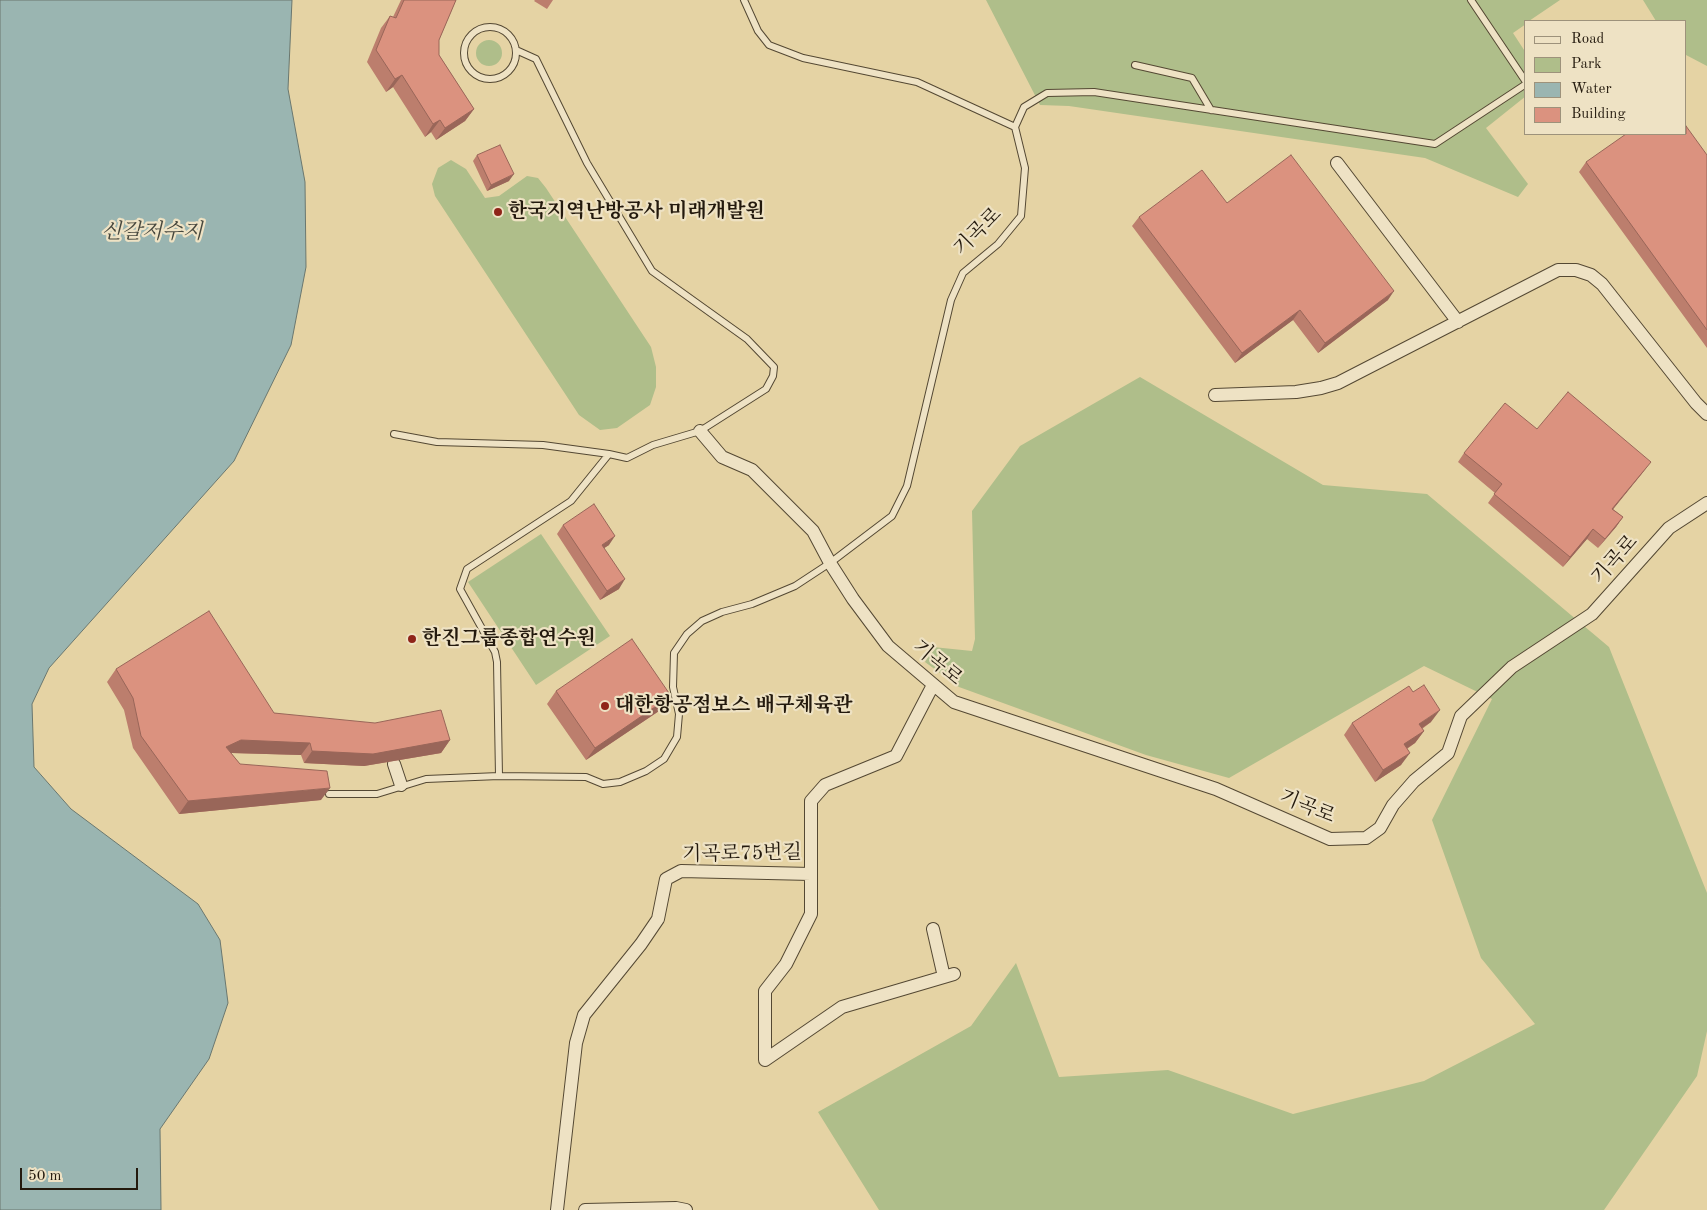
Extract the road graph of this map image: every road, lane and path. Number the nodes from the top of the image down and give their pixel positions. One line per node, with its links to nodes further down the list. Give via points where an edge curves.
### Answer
1 (744, 0): 8 (lane, via 758,31 769,45 803,58 917,82)
2 (1471, 0): 5 (lane)
3 (516, 50): 3 (lane, via 508,34 492,26 483,27 468,37 463,54 469,70 483,79 492,79 507,73); 13 (lane, via 536,59 587,163 652,271 747,339 774,367 766,389)
4 (1135, 65): 7 (lane, via 1192,78)
5 (1524, 80)
6 (1524, 84): 7 (lane, via 1435,144)
7 (1212, 110): 8 (lane, via 1094,92 1047,93 1024,107)
8 (1015, 127): 17 (lane, 기곡로, via 1025,168 1021,216 998,244 963,273 951,300 907,486 892,516)
9 (1337, 163): 10 (street)
10 (1458, 322): 11 (street, via 1338,383 1296,392); 12 (street, via 1558,270 1576,270 1591,275 1602,284)
11 (1215, 394)
12 (1707, 414)
13 (700, 431): 15 (lane, via 653,445 627,458); 17 (street, 기곡로, via 722,457 752,470 813,531)
14 (394, 434): 15 (lane, via 437,442 543,444)
15 (610, 454): 20 (lane, via 572,501 467,569 460,589 495,652)
16 (1707, 502): 18 (street, 기곡로, via 1669,528 1592,614 1512,667 1461,716 1448,753 1414,781 1393,805 1380,828 1366,838 1330,838 1216,789 954,702)
17 (830, 562): 18 (street, 기곡로, via 888,646); 20 (lane, via 795,586 752,604 722,612 702,621 687,634 674,653 673,686 679,714 676,737 664,759 646,771 620,782 603,784 586,776)
18 (933, 685): 23 (street, 기곡로75번길, via 896,756 825,785 811,801)
19 (394, 764): 21 (street)
20 (499, 776): 21 (lane, via 426,779)
21 (401, 786): 22 (lane, via 378,794)
22 (329, 794)
23 (811, 874): 24 (street, via 811,914 786,964 765,992 764,1060 842,1007 949,976); 25 (street, 기곡로75번길, via 681,871 666,879 658,919 584,1015 576,1043)
24 (933, 929)
25 (557, 1210)
26 (585, 1210): 27 (street)
27 (686, 1210)

